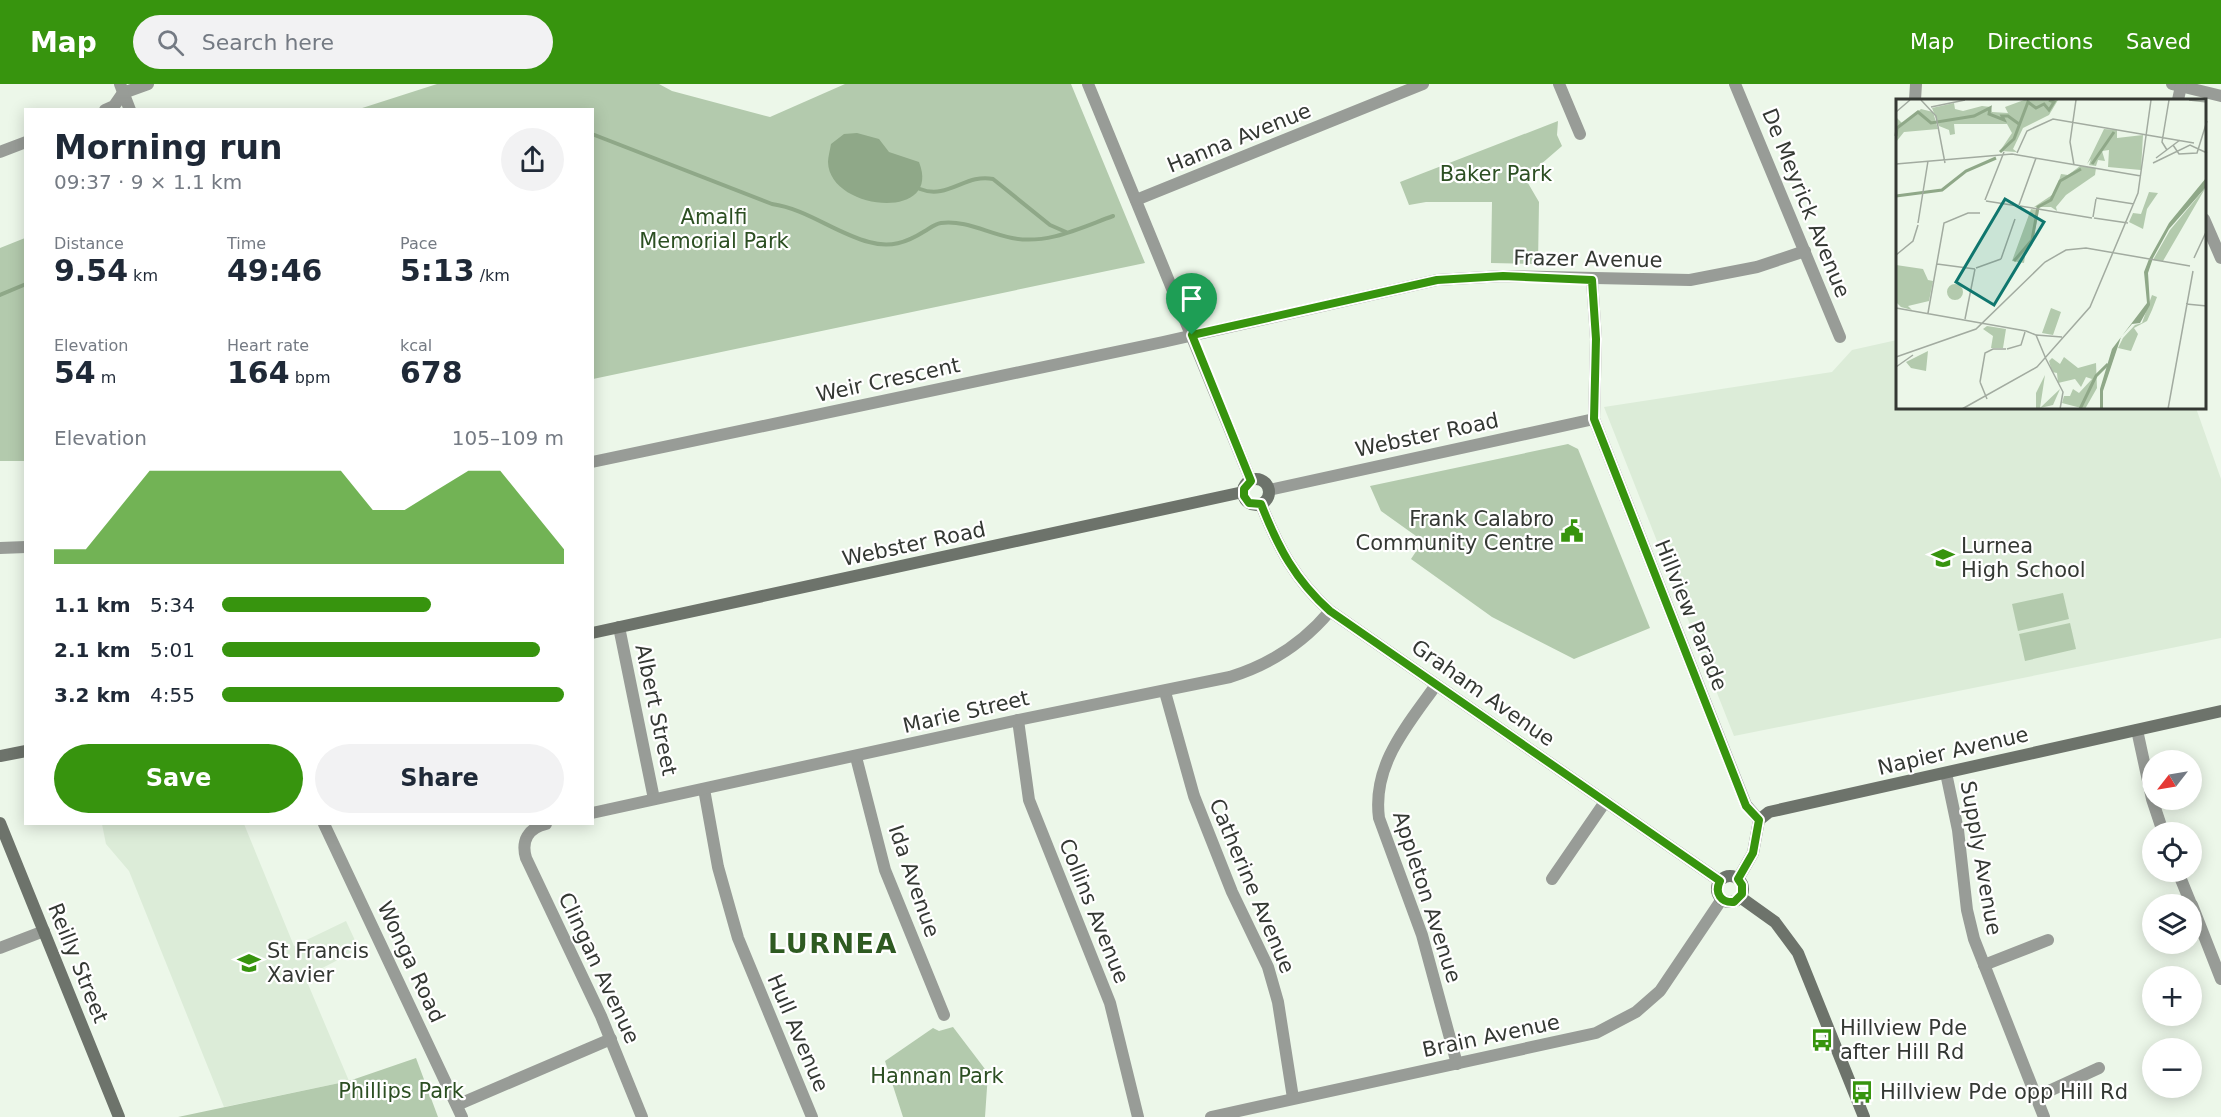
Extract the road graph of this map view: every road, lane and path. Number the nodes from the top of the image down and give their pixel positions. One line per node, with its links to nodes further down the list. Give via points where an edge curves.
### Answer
1 (148, 84): 8 (street)
2 (1088, 84): 16 (street)
3 (1423, 84): 16 (street, Hanna Avenue)
4 (1559, 84): 13 (street)
5 (1735, 84): 18 (street, De Meyrick Avenue)
6 (1916, 84): 10 (street)
7 (2176, 85): 9 (street)
8 (122, 88): 11 (street); 12 (street)
9 (2221, 96)
10 (1915, 99)
11 (110, 108)
12 (129, 108)
13 (1580, 134)
14 (24, 143): 15 (street)
15 (0, 152)
16 (1136, 200): 21 (street)
17 (2206, 221): 19 (street)
18 (1805, 251): 20 (street, Frazer Avenue, via 1757,267 1690,280); 22 (street, De Meyrick Avenue)
19 (2221, 258)
20 (1592, 280): 21 (street, Frazer Avenue, via 1503,276 1437,280); 23 (street, via 1596,339)
21 (1192, 335): 24 (street, Weir Crescent); 25 (street)
22 (1840, 337)
23 (1594, 419): 26 (street, Webster Road); 47 (street, Hillview Parade, via 1746,806)
24 (594, 462)
25 (1251, 481): 26 (street, via 1262,481); 27 (street)
26 (1269, 489): 28 (street, via 1269,497)
27 (1244, 492): 28 (street, via 1249,503); 32 (street, Webster Road)
28 (1261, 504): 31 (street, Graham Avenue, via 1286,562)
29 (24, 547): 30 (street)
30 (0, 548)
31 (1330, 611): 34 (street, Graham Avenue); 35 (street, Marie Street, via 1299,640 1258,668)
32 (619, 627): 33 (street, Webster Road); 44 (street, Albert Street)
33 (594, 633)
34 (1436, 685): 45 (street, Graham Avenue); 65 (street, Appleton Avenue, via 1394,745 1378,785 1377,801 1379,818 1422,935)
35 (1165, 692): 37 (street, Marie Street); 68 (street, Catherine Avenue, via 1194,796 1232,892 1268,967 1278,1002)
36 (2221, 711): 38 (street, Napier Avenue)
37 (1018, 720): 41 (street, Marie Street); 75 (street, Collins Avenue, via 1029,800 1110,1003)
38 (2137, 730): 42 (street, Napier Avenue); 48 (street)
39 (24, 751): 40 (street)
40 (0, 756)
41 (856, 757): 43 (street, Marie Street); 63 (street, Ida Avenue, via 885,870)
42 (1946, 773): 47 (street, Napier Avenue, via 1769,812); 61 (street, Supply Avenue, via 1958,830 1967,910)
43 (704, 789): 44 (street, Marie Street); 74 (street, Hull Avenue, via 718,867 738,939)
44 (654, 800): 46 (street, Marie Street)
45 (1605, 802): 52 (street); 54 (street, Graham Avenue)
46 (594, 813)
47 (1759, 820): 53 (street, via 1753,853)
48 (2160, 822)
49 (0, 823): 57 (street, Reilly Street)
50 (324, 825): 69 (street, Wonga Road)
51 (543, 825): 64 (street, Clingan Avenue, via 527,835 526,858)
52 (1551, 879)
53 (1738, 879): 54 (street, via 1731,876); 55 (street, via 1743,888)
54 (1720, 881): 56 (street, via 1717,888)
55 (1740, 897): 56 (street, via 1730,902); 77 (street, via 1775,922 1798,953)
56 (1722, 899): 65 (street, Brain Avenue, via 1660,991 1636,1012 1596,1033)
57 (44, 931): 60 (street); 71 (street, Reilly Street)
58 (2202, 932): 62 (street)
59 (2048, 940): 61 (street)
60 (0, 948)
61 (1984, 965): 67 (street, Supply Avenue)
62 (2221, 979)
63 (944, 1015)
64 (611, 1039): 69 (street); 73 (street, Clingan Avenue)
65 (1457, 1064): 68 (street, Brain Avenue)
66 (2099, 1068): 67 (street)
67 (2036, 1097): 78 (street, Supply Avenue)
68 (1293, 1098): 70 (street, Brain Avenue)
69 (457, 1105): 72 (street, Wonga Road)
70 (1245, 1114): 76 (street, Brain Avenue)
71 (114, 1116)
72 (462, 1117)
73 (642, 1117)
74 (812, 1117)
75 (1138, 1117)
76 (1211, 1117)
77 (1864, 1117)
78 (2044, 1117)

